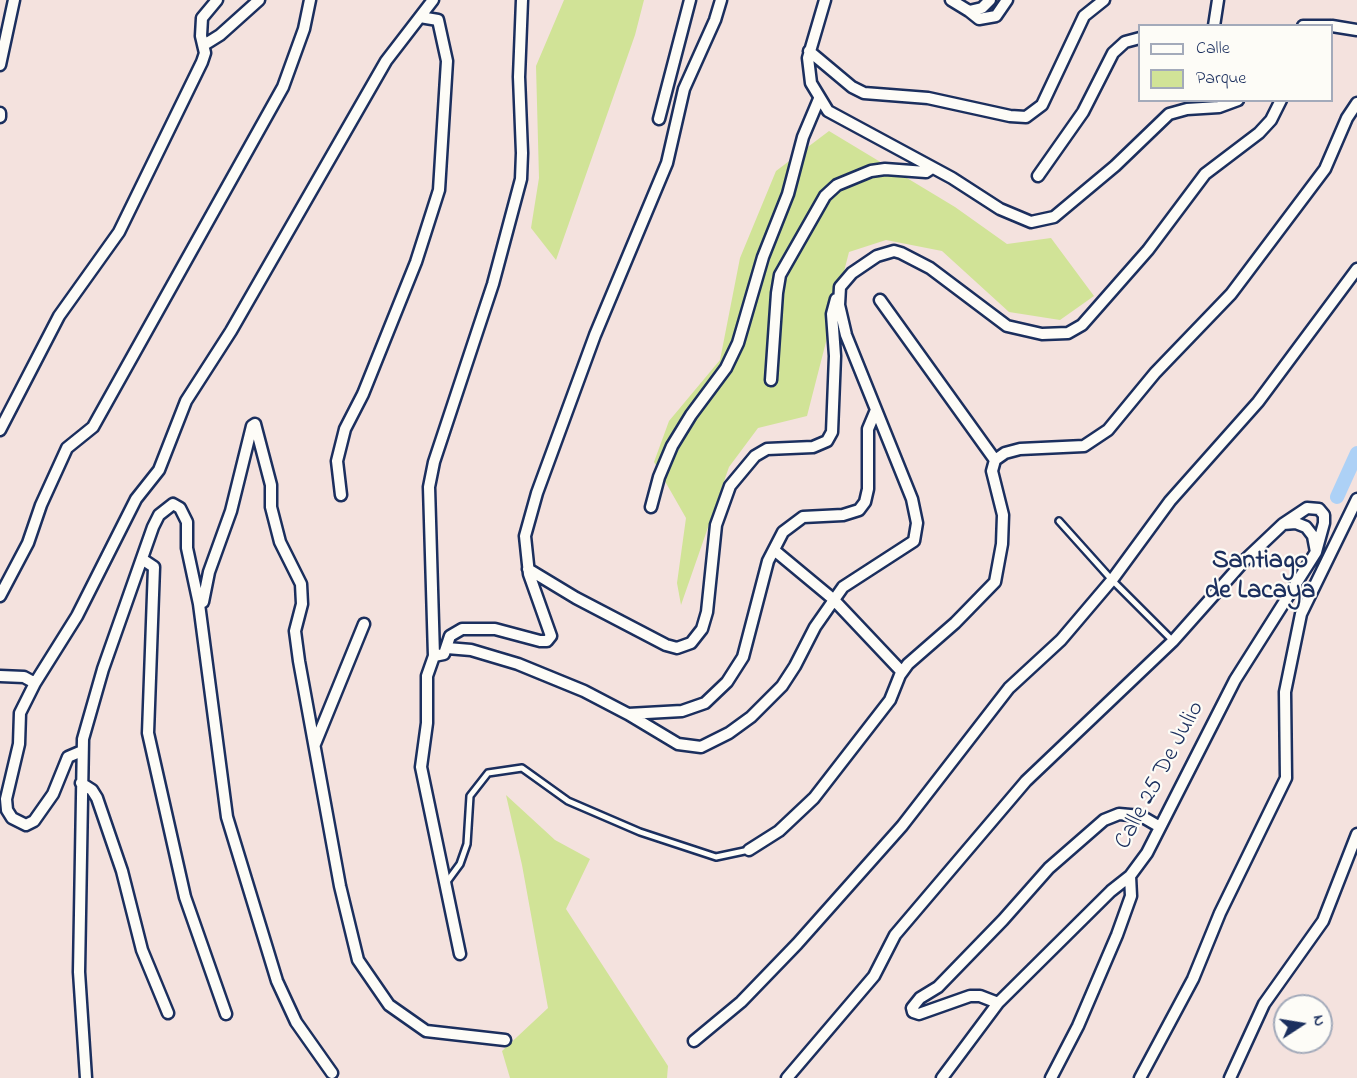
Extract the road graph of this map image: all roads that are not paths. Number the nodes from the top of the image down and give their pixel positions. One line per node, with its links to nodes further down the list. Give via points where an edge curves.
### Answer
1 (14, 0): 23 (street)
2 (217, 0): 21 (street, via 202,18)
3 (259, 0): 21 (street)
4 (310, 0): 50 (street, via 304,30 283,87 93,427 68,448 28,543)
5 (434, 0): 16 (street)
6 (522, 0): 56 (street, via 521,180 493,284 429,487)
7 (690, 0): 28 (street)
8 (721, 0): 46 (street, via 684,89 667,163 595,335 537,493 525,536)
9 (825, 0): 22 (street)
10 (951, 0): 15 (street)
11 (990, 0): 15 (street, via 982,8)
12 (1007, 0): 15 (street, via 996,16 979,19)
13 (1104, 0): 22 (street, via 1076,28 1042,105 1026,117 928,98 864,93)
14 (1218, 0): 17 (street)
15 (969, 11)
16 (420, 17): 38 (street, via 438,20 447,61 439,190 416,262 345,429 337,461); 59 (street, via 386,61 231,332 186,400 159,470 136,499 77,616)
17 (1214, 24)
18 (1333, 26): 19 (street)
19 (1357, 30)
20 (1138, 39): 30 (street, via 1125,42 1113,53 1083,112)
21 (204, 45): 36 (street, via 202,62 119,232 59,316)
22 (809, 51): 24 (street, via 811,83)
23 (0, 65)
24 (819, 99): 29 (street, via 840,120); 40 (street, via 763,257 738,343 726,368 672,446)
25 (1233, 102): 29 (street, via 1170,114 1100,179 1053,217 1041,222 1020,219 1000,210)
26 (1280, 102): 32 (street, via 1259,133 1205,174 1149,250 1087,320 1068,333 1042,334 1007,326 919,260 894,251 862,265 844,282)
27 (1357, 103): 37 (street, via 1325,169 1231,294 1155,373 1108,430 1084,446 1020,449)
28 (659, 119)
29 (932, 168): 34 (street, via 923,172 871,171 837,185 825,196 780,275)
30 (1038, 176)
31 (1357, 269): 47 (street, via 1258,402 1170,501)
32 (838, 296): 35 (street, via 846,335); 46 (street, via 832,314 832,432 827,441 813,447 767,449 754,456 730,486 716,525 707,612 702,629 691,644 677,648 666,645)
33 (880, 300): 37 (street)
34 (771, 380)
35 (876, 410): 43 (street, via 868,429 865,502 859,510 843,515 793,522); 51 (street, via 912,498 917,532 907,548 852,579)
36 (0, 430)
37 (995, 460): 57 (street, via 992,471 1003,515 995,582)
38 (341, 495)
39 (1357, 499): 49 (street)
40 (651, 507)
41 (1059, 521): 47 (lane)
42 (1283, 524): 44 (street, via 1300,524 1309,530); 44 (street, Calle 25 De Julio, via 1306,508 1319,509 1324,523); 54 (street, via 1245,560)
43 (774, 549): 51 (street); 60 (street, via 743,657 719,691 705,703 689,709)
44 (1316, 552): 48 (street, Calle 25 De Julio)
45 (142, 560): 52 (street, via 159,515 173,504 180,508 187,522 187,548); 62 (street, via 96,690); 72 (street, via 154,567 148,734 185,897)
46 (528, 569): 55 (street, via 551,629 549,639 540,641 495,629 467,629 452,634)
47 (1112, 580): 54 (lane); 74 (street, via 1061,640 1009,688 902,826 797,944 741,1002)
48 (1298, 584): 49 (street); 64 (street, Calle 25 De Julio, via 1235,680)
49 (1312, 589): 80 (street, via 1301,614 1286,692 1286,778 1193,979)
50 (0, 596)
51 (833, 599): 57 (street); 60 (street, via 782,686 751,717 715,741 701,747 678,744)
52 (199, 604): 61 (street, via 203,602 255,424 271,485 271,507 280,542 301,584 302,604 295,631); 75 (street, via 227,817 277,981 300,1029)
53 (364, 624): 61 (street)
54 (1173, 641): 77 (street, via 1019,789 895,935 874,976)
55 (447, 648): 56 (street, via 442,656); 60 (street, via 471,650 518,664)
56 (434, 656): 68 (street, via 427,676 428,723 421,767)
57 (902, 672): 66 (street, via 890,700 813,798 779,831)
58 (0, 676): 59 (street, via 24,677)
59 (34, 683): 62 (street, via 20,713 19,744 6,799 12,818 26,825 34,821 53,794 68,758)
60 (628, 714)
61 (315, 744): 73 (street, via 340,886 358,960 368,978 389,1005 426,1031)
62 (82, 751): 63 (street)
63 (81, 783): 71 (street, via 96,798 122,871 145,960); 76 (street, via 79,972)
64 (1160, 827): 67 (street, Calle 25 De Julio, via 1147,854); 70 (street, via 1141,816 1119,814 1104,820 1049,868 938,987 912,1008 919,1014 970,996)
65 (1357, 834): 81 (street, via 1323,921 1264,1004)
66 (749, 849): 68 (lane, via 716,857 640,832 568,801 522,768 488,773 470,796 466,844 460,864)
67 (1130, 876): 70 (street, Calle 25 De Julio); 79 (street, via 1131,896 1117,935)
68 (446, 883): 69 (street)
69 (460, 954)
70 (998, 1003): 78 (street, Calle 25 De Julio)
71 (168, 1013)
72 (226, 1014)
73 (505, 1040)
74 (694, 1041)
75 (332, 1073)
76 (86, 1078)
77 (787, 1078)
78 (942, 1078)
79 (1052, 1078)
80 (1140, 1078)
81 (1230, 1078)

